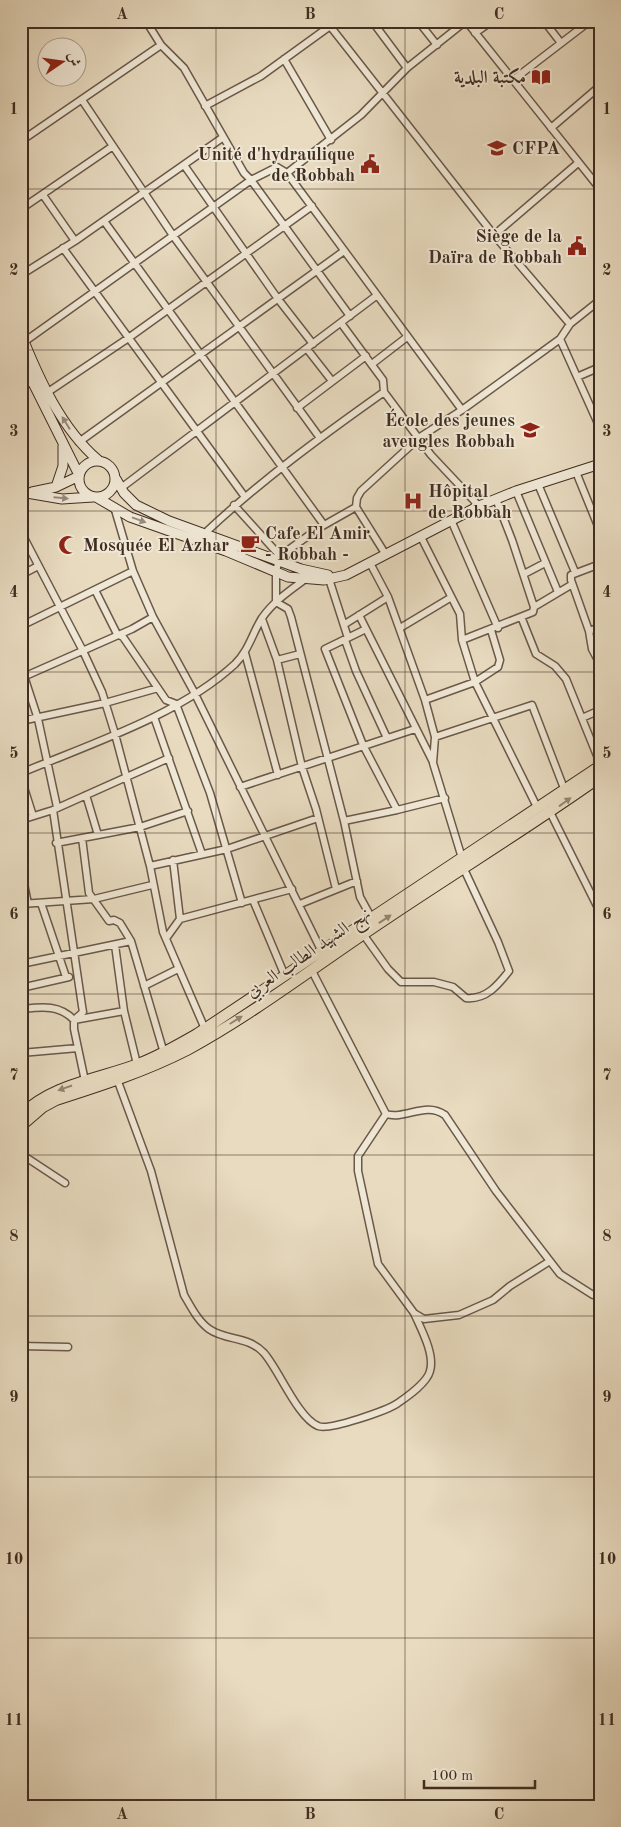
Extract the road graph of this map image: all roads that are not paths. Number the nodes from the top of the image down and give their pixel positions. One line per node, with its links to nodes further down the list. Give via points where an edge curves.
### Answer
1 (146, 21): 12 (street)
2 (337, 21): 9 (street)
3 (372, 21): 15 (street)
4 (418, 21): 13 (street)
5 (466, 21): 10 (street); 13 (street)
6 (492, 21): 10 (street)
7 (544, 21): 11 (street)
8 (590, 21): 11 (street)
9 (330, 26): 14 (street); 18 (street)
10 (475, 33): 16 (street)
11 (561, 43): 16 (street)
12 (161, 45): 19 (street); 20 (street, via 184,68)
13 (437, 45): 15 (street)
14 (284, 59): 20 (street, via 261,76); 24 (street)
15 (407, 68): 18 (street)
16 (513, 80): 21 (street)
17 (600, 86): 21 (street)
18 (382, 95): 24 (street); 38 (street)
19 (82, 100): 23 (street); 25 (street)
20 (205, 106): 22 (street)
21 (551, 128): 26 (street)
22 (222, 138): 27 (street); 29 (street)
23 (21, 140)
24 (331, 140): 28 (street)
25 (113, 146): 31 (street); 32 (street)
26 (578, 163): 30 (street); 38 (street)
27 (184, 165): 31 (street); 34 (street)
28 (287, 173): 29 (street, via 277,167); 33 (street)
29 (251, 180): 34 (street); 37 (street)
30 (600, 189)
31 (144, 192): 36 (street); 39 (street)
32 (43, 195): 35 (street); 40 (street)
33 (312, 206): 37 (street); 43 (street)
34 (214, 208): 39 (street); 42 (street)
35 (21, 210)
36 (104, 221): 40 (street); 44 (street)
37 (283, 225): 42 (street); 45 (street)
38 (494, 235): 55 (street)
39 (174, 237): 44 (street); 47 (street)
40 (76, 241): 41 (street)
41 (64, 248): 46 (street); 48 (street)
42 (246, 252): 47 (street); 50 (street)
43 (344, 252): 45 (street); 49 (street)
44 (134, 264): 48 (street); 52 (street)
45 (317, 271): 50 (street); 53 (street)
46 (21, 275)
47 (206, 281): 52 (street); 56 (street)
48 (95, 293): 58 (street); 59 (street)
49 (376, 296): 53 (street); 57 (street)
50 (278, 299): 56 (street); 61 (street)
51 (600, 300): 55 (street)
52 (167, 310): 59 (street); 63 (street)
53 (350, 316): 54 (street)
54 (342, 323): 61 (street); 64 (street)
55 (570, 324): 60 (street)
56 (239, 327): 63 (street); 68 (street)
57 (407, 337): 66 (street); 78 (street)
58 (23, 338): 74 (main road)
59 (127, 339): 72 (street); 74 (street)
60 (560, 339): 69 (street); 78 (street)
61 (313, 344): 62 (street)
62 (307, 349): 68 (street); 71 (street)
63 (201, 356): 72 (street); 76 (street)
64 (366, 356): 66 (street); 71 (street)
65 (21, 359): 70 (main road)
66 (372, 364): 75 (street, via 383,380)
67 (600, 367): 69 (street)
68 (273, 374): 76 (street); 77 (street)
69 (577, 377): 79 (street)
70 (32, 381): 73 (street); 83 (main road)
71 (332, 381): 77 (street)
72 (162, 385): 80 (street); 84 (street)
73 (21, 387)
74 (48, 392): 84 (main road, one-way to 74)
75 (384, 392): 81 (street); 82 (street)
76 (235, 403): 80 (street); 87 (street)
77 (297, 408): 82 (street)
78 (462, 410): 81 (street)
79 (600, 428)
80 (196, 431): 93 (street); 96 (street)
81 (420, 437): 100 (street, via 431,454); 101 (street, via 361,490)
82 (320, 438): 87 (street)
83 (63, 441): 89 (main road); 92 (main road, via 63,466)
84 (79, 442): 85 (main road)
85 (98, 460): 89 (main road, via 84,466); 90 (main road, via 112,468)
86 (600, 464): 88 (main road)
87 (283, 467): 96 (street); 104 (street)
88 (576, 472): 91 (main road); 105 (street)
89 (79, 476): 92 (main road); 97 (main road, via 82,489)
90 (116, 479): 93 (main road); 97 (main road, via 112,490)
91 (538, 484): 94 (main road); 117 (street)
92 (56, 487): 95 (main road)
93 (121, 488): 107 (main road, via 136,504)
94 (516, 491): 98 (main road); 112 (street)
95 (25, 493): 97 (main road, one-way to 97, via 62,499)
96 (245, 496): 99 (street)
97 (94, 497): 102 (main road)
98 (496, 500): 100 (main road); 118 (street)
99 (234, 505): 107 (street); 110 (street)
100 (479, 506): 103 (main road)
101 (356, 507): 104 (street); 109 (street)
102 (115, 510): 115 (street); 116 (main road, one-way to 116)
103 (452, 520): 108 (main road); 140 (street)
104 (324, 525): 110 (street)
105 (600, 531)
106 (21, 532): 114 (street)
107 (204, 534): 110 (main road)
108 (421, 537): 109 (main road); 127 (street)
109 (386, 555): 111 (main road)
110 (279, 558): 116 (street); 120 (main road, via 312,572)
111 (370, 563): 120 (main road); 126 (street)
112 (545, 563): 118 (street); 125 (street)
113 (600, 564): 117 (street)
114 (38, 566): 119 (street); 129 (street)
115 (133, 571): 124 (street); 132 (street)
116 (276, 571): 122 (main road); 128 (street)
117 (575, 572): 123 (street, via 571,574)
118 (524, 574): 130 (street)
119 (21, 575)
120 (346, 575): 121 (main road)
121 (329, 579): 122 (main road); 135 (street)
122 (304, 580): 128 (street)
123 (571, 585): 125 (street); 141 (street)
124 (95, 590): 129 (street); 142 (street)
125 (558, 592): 130 (street)
126 (388, 597): 131 (street); 138 (street)
127 (450, 598): 138 (street); 144 (street, via 460,614)
128 (276, 602): 134 (street); 147 (street, via 288,610)
129 (60, 607): 136 (street); 145 (street)
130 (534, 607): 133 (street, via 533,612)
131 (359, 615): 135 (street); 139 (street)
132 (153, 617): 142 (street); 154 (street)
133 (522, 618): 140 (street); 160 (street, via 536,654 556,666 566,679)
134 (262, 619): 146 (street); 148 (street)
135 (345, 624): 143 (street)
136 (21, 626)
137 (600, 627): 141 (street)
138 (400, 628): 155 (street)
139 (366, 629): 143 (street); 164 (street)
140 (494, 629): 144 (street); 152 (street, via 500,660 498,666)
141 (589, 631): 149 (street, via 592,649)
142 (117, 634): 145 (street); 153 (street, via 123,637)
143 (346, 639): 167 (street, via 356,671); 168 (street, via 326,649)
144 (462, 640): 152 (street)
145 (83, 651): 151 (street); 156 (street)
146 (245, 652): 154 (street, via 225,672); 176 (street)
147 (300, 654): 148 (street); 169 (street)
148 (277, 660): 174 (street)
149 (600, 664)
150 (21, 667): 151 (street)
151 (23, 677): 161 (street)
152 (475, 682): 155 (street); 162 (street)
153 (158, 688): 156 (street); 157 (street, via 166,700)
154 (194, 692): 157 (street); 180 (street)
155 (425, 700): 166 (street)
156 (105, 704): 161 (street); 165 (street)
157 (176, 704): 159 (street); 198 (street)
158 (600, 710): 160 (street)
159 (154, 717): 165 (street); 170 (street)
160 (582, 718): 173 (street)
161 (38, 719): 163 (street); 171 (street)
162 (493, 719): 166 (street); 181 (street, via 532,705); 185 (street)
163 (21, 721)
164 (415, 729): 167 (street); 172 (street)
165 (115, 734): 171 (street); 179 (street)
166 (436, 737): 172 (street)
167 (387, 738): 168 (street)
168 (363, 745): 169 (street); 186 (street)
169 (326, 757): 174 (street); 192 (street)
170 (169, 758): 179 (street); 187 (street)
171 (46, 762): 175 (street); 184 (street)
172 (433, 763): 183 (street)
173 (600, 765): 181 (main road, نهج الشهيد الطالب العربي)
174 (302, 767): 176 (street); 190 (street)
175 (21, 773)
176 (278, 775): 180 (street)
177 (600, 777): 188 (main road, نهج الشهيد الطالب العربي, one-way to 177)
178 (21, 778): 189 (street)
179 (127, 778): 182 (street); 193 (street)
180 (240, 787): 196 (street)
181 (565, 791): 185 (main road, نهج الشهيد الطالب العربي)
182 (86, 794): 184 (street); 194 (street)
183 (445, 798): 186 (street); 201 (street)
184 (55, 809): 189 (street); 197 (street)
185 (538, 809): 201 (main road, نهج الشهيد الطالب العربي)
186 (397, 810): 192 (street)
187 (188, 811): 193 (street); 199 (street)
188 (550, 812): 201 (main road, نهج الشهيد الطالب العربي); 215 (street)
189 (33, 816): 191 (street)
190 (318, 818): 196 (street); 207 (street)
191 (21, 820)
192 (344, 821): 204 (street)
193 (140, 827): 194 (street); 202 (street)
194 (98, 835): 195 (street)
195 (82, 838): 197 (street); 209 (street, via 89,893)
196 (264, 838): 198 (street); 206 (street)
197 (56, 843): 208 (street)
198 (227, 849): 199 (street); 212 (street)
199 (202, 854): 200 (street)
200 (174, 860): 202 (street); 217 (street)
201 (463, 862): 216 (main road, نهج الشهيد الطالب العربي); 218 (main road, نهج الشهيد الطالب العربي, one-way to 201); 218 (street, via 509,971 498,986 481,997 466,998 453,987 434,982 402,982)
202 (150, 866): 205 (street)
203 (21, 869): 213 (street)
204 (356, 881): 207 (street); 216 (street)
205 (152, 886): 209 (street); 219 (street)
206 (292, 889): 210 (street); 214 (street)
207 (336, 889): 214 (street)
208 (65, 900): 209 (street); 211 (street); 222 (street)
209 (94, 900): 220 (street, via 109,921 120,923)
210 (253, 900): 212 (street); 229 (street)
211 (41, 903): 213 (street); 224 (street)
212 (242, 903): 217 (street)
213 (25, 904)
214 (300, 904): 223 (street)
215 (600, 912)
216 (371, 917): 223 (main road, نهج الشهيد الطالب العربي)
217 (180, 919): 219 (street)
218 (362, 934): 223 (main road, نهج الشهيد الطالب العربي)
219 (167, 936): 226 (street)
220 (131, 941): 221 (street); 231 (street)
221 (115, 945): 222 (street); 234 (street)
222 (74, 953): 224 (street); 228 (street)
223 (323, 955): 227 (main road, نهج الشهيد الطالب العربي); 229 (main road, نهج الشهيد الطالب العربي)
224 (58, 958): 225 (street); 230 (street)
225 (21, 964)
226 (178, 969): 231 (street); 236 (street)
227 (311, 969): 241 (main road, نهج الشهيد الطالب العربي, one-way to 227, via 186,1050); 244 (street)
228 (76, 976): 230 (street); 235 (street, via 83,1012)
229 (284, 976): 236 (main road, نهج الشهيد الطالب العربي)
230 (66, 977): 232 (street)
231 (144, 986): 239 (street)
232 (21, 988)
233 (21, 1009): 235 (street, via 52,1008 67,1012)
234 (124, 1011): 235 (street); 240 (street)
235 (74, 1020): 237 (street)
236 (205, 1029): 239 (main road, نهج الشهيد الطالب العربي)
237 (78, 1048): 238 (street); 242 (street)
238 (21, 1053)
239 (164, 1053): 240 (main road, نهج الشهيد الطالب العربي)
240 (137, 1064): 242 (main road, نهج الشهيد الطالب العربي)
241 (117, 1078): 245 (main road, نهج الشهيد الطالب العربي, via 56,1100); 250 (street, via 151,1172 184,1296 210,1330 244,1340 264,1353 313,1423 322,1428 336,1425 396,1404 427,1378 430,1357)
242 (85, 1082): 245 (main road, نهج الشهيد الطالب العربي, one-way to 245, via 53,1092)
243 (21, 1098): 245 (street)
244 (386, 1114): 248 (street, via 394,1117 432,1109 445,1115 496,1191); 250 (street, via 358,1156 358,1171 378,1264)
245 (24, 1118)
246 (21, 1154): 247 (street)
247 (65, 1183)
248 (550, 1261): 249 (street, via 560,1274 593,1295); 250 (street, via 493,1300 459,1315 424,1319)
249 (600, 1295)
250 (414, 1313)
251 (21, 1346): 252 (street)
252 (68, 1348)

